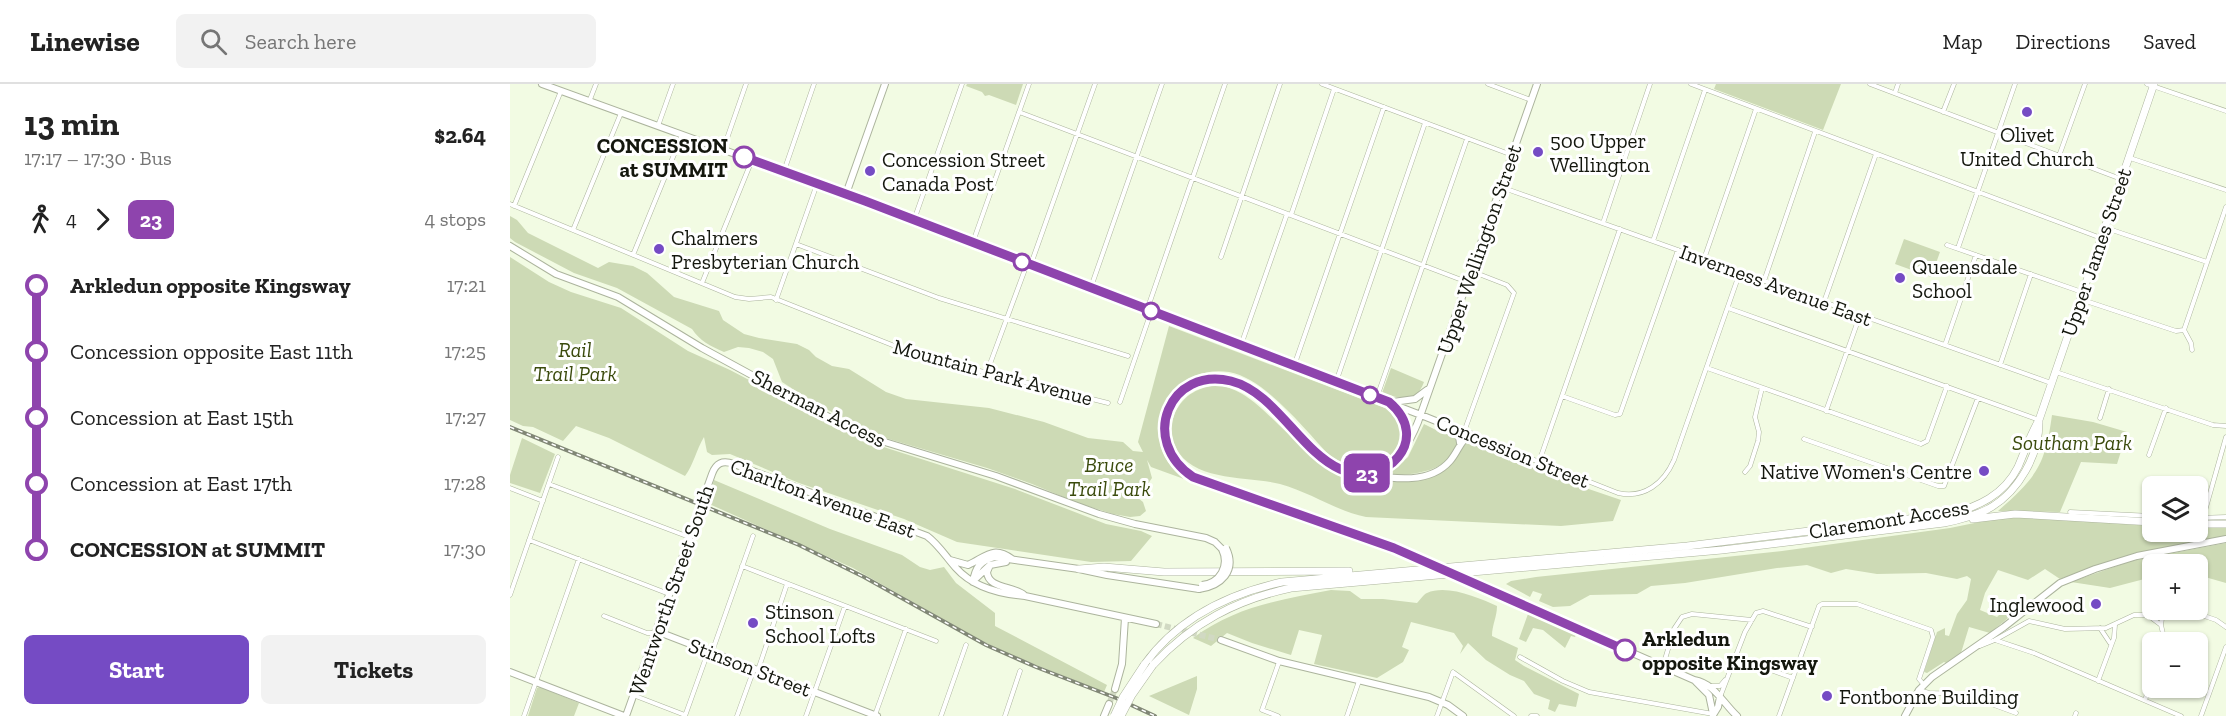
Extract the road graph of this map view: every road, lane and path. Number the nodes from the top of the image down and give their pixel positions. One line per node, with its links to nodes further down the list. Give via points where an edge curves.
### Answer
1 (542, 84): 26 (main road, Concession Street)
2 (596, 84): 29 (street)
3 (673, 84): 37 (street)
4 (746, 84): 43 (street)
5 (814, 84): 50 (street)
6 (885, 84): 57 (main road)
7 (962, 84): 62 (street)
8 (1029, 84): 33 (street)
9 (1095, 84): 40 (street)
10 (1162, 84): 47 (street)
11 (1225, 84): 51 (street)
12 (1280, 84): 58 (street)
13 (1322, 84): 24 (street)
14 (1488, 84): 28 (street)
15 (1537, 84): 28 (main road, Upper Wellington Street)
16 (1650, 84): 63 (street)
17 (1691, 84): 25 (street)
18 (1870, 84): 27 (street)
19 (1898, 84): 27 (street)
20 (1954, 84): 34 (street)
21 (2015, 84): 39 (street)
22 (2085, 84): 46 (street)
23 (2152, 85): 32 (street); 48 (main road, Upper James Street)
24 (1334, 88): 30 (street); 61 (street)
25 (1705, 90): 31 (street); 69 (street)
26 (561, 91): 29 (main road, Concession Street); 59 (street)
27 (1895, 93): 34 (street)
28 (1531, 100): 45 (main road, Upper Wellington Street)
29 (590, 102): 35 (main road, Concession Street)
30 (1384, 107): 36 (street); 67 (street)
31 (1756, 109): 38 (street); 80 (street)
32 (2226, 111)
33 (1019, 112): 40 (street); 70 (street)
34 (1943, 112): 39 (street)
35 (621, 113): 37 (main road, Concession Street); 66 (street)
36 (1425, 123): 42 (street); 75 (street)
37 (658, 126): 41 (main road, Concession Street)
38 (1815, 132): 44 (street); 87 (street)
39 (1998, 133): 46 (street); 56 (street)
40 (1078, 134): 47 (street); 82 (street)
41 (682, 135): 43 (main road, Concession Street); 77 (street)
42 (1467, 139): 45 (street); 83 (street)
43 (723, 150): 49 (main road, Concession Street)
44 (1876, 154): 56 (street); 93 (street)
45 (1512, 155): 54 (main road, Upper Wellington Street)
46 (2059, 156): 52 (street)
47 (1137, 157): 51 (street); 90 (street)
48 (2129, 158): 52 (main road, Upper James Street); 55 (street)
49 (752, 160): 50 (main road, Concession Street); 89 (street)
50 (784, 172): 53 (main road, Concession Street)
51 (1193, 178): 58 (street); 95 (street)
52 (2121, 179): 64 (main road, Upper James Street)
53 (817, 184): 57 (main road, Concession Street); 71 (street)
54 (1501, 186): 63 (street, Inverness Avenue East); 84 (main road, Upper Wellington Street)
55 (2226, 190)
56 (1978, 192): 68 (street); 74 (street)
57 (846, 194): 62 (main road, Concession Street)
58 (1242, 197): 61 (street); 79 (street)
59 (512, 205): 66 (street, Mountain Park Avenue)
60 (2226, 207): 81 (street)
61 (1289, 215): 67 (street); 99 (street)
62 (914, 220): 70 (main road, Concession Street)
63 (1603, 223): 65 (street, Inverness Avenue East)
64 (2104, 227): 68 (main road, Upper James Street); 81 (street)
65 (1620, 229): 69 (street, Inverness Avenue East); 115 (street)
66 (573, 230): 77 (street, Mountain Park Avenue)
67 (1340, 234): 75 (street); 105 (street)
68 (2100, 238): 91 (main road, Upper James Street)
69 (1653, 241): 76 (street, Inverness Avenue East)
70 (973, 243): 82 (main road, Concession Street)
71 (796, 244): 92 (street); 97 (street, via 929,295)
72 (1947, 245): 74 (street)
73 (510, 246): 159 (main road, Sherman Access, bridge, via 556,273 618,297 702,348 875,439 996,476 1109,518 1211,540 1224,548 1226,561 1214,581 1199,587)
74 (1958, 248): 78 (street)
75 (1381, 250): 83 (street); 109 (street)
76 (1678, 250): 80 (street, Inverness Avenue East); 115 (street, via 1622,412 1615,414)
77 (633, 255): 89 (street, Mountain Park Avenue)
78 (1976, 255): 86 (street); 100 (street)
79 (1221, 257)
80 (1704, 259): 85 (street, Inverness Avenue East)
81 (2207, 262): 98 (street)
82 (1029, 264): 90 (main road, Concession Street); 97 (street)
83 (1423, 266): 88 (street); 116 (street)
84 (1472, 271): 88 (main road, Upper Wellington Street); 127 (street, via 1508,285 1514,293)
85 (1740, 272): 87 (street, Inverness Avenue East); 94 (street)
86 (2031, 274): 91 (street); 104 (street)
87 (1764, 280): 93 (street, Inverness Avenue East)
88 (1467, 282): 110 (main road, Upper Wellington Street)
89 (702, 283): 92 (street, Mountain Park Avenue, via 740,298)
90 (1090, 288): 95 (main road, Concession Street)
91 (2081, 296): 98 (street, via 2176,331); 107 (main road, Upper James Street)
92 (776, 300): 108 (street, Mountain Park Avenue, via 912,353)
93 (1824, 302): 96 (street, Inverness Avenue East)
94 (1728, 308): 102 (street); 106 (street)
95 (1149, 310): 99 (main road, Concession Street); 118 (street)
96 (1860, 315): 100 (street, Inverness Avenue East); 102 (street)
97 (1006, 318): 103 (street); 108 (street)
98 (2184, 330): 101 (street)
99 (1241, 345): 105 (main road, Concession Street)
100 (1945, 345): 104 (street, Inverness Avenue East)
101 (2192, 350)
102 (1847, 351): 112 (street); 122 (street)
103 (1128, 356)
104 (2000, 365): 111 (street, Inverness Avenue East)
105 (1294, 366): 109 (main road, Concession Street)
106 (1707, 368): 113 (street); 134 (street, Concession Street, via 1672,465 1650,489 1632,495 1618,494)
107 (2055, 371): 111 (main road, Upper James Street); 114 (street)
108 (987, 372): 120 (street, Mountain Park Avenue)
109 (1335, 382): 116 (main road, Concession Street)
110 (1432, 382): 119 (main road, via 1415,399); 123 (main road, Upper Wellington Street)
111 (2052, 383): 125 (main road, Upper James Street)
112 (1947, 386): 117 (street); 122 (street, via 1924,444)
113 (1762, 388): 122 (street); 136 (street, via 1755,417 1758,441)
114 (2109, 389): 121 (street); 124 (street)
115 (1562, 396): 134 (street)
116 (1377, 397): 119 (main road, Concession Street)
117 (1978, 398): 125 (street); 129 (street, via 1944,486)
118 (1120, 402)
119 (1389, 402): 123 (main road, Concession Street); 131 (main road, via 1404,419)
120 (1108, 404)
121 (2166, 408): 126 (street); 132 (street)
122 (1826, 411)
123 (1420, 414): 127 (main road, Concession Street); 131 (main road, Upper Wellington Street)
124 (2100, 418)
125 (2039, 420): 148 (main road, Claremont Access, via 2032,456 2013,488 1990,508); 160 (main road, Claremont Access, via 2010,481 1993,497 1964,510 1687,546)
126 (2226, 426)
127 (1464, 432): 130 (main road); 130 (main road); 134 (street, Concession Street)
128 (2226, 437): 140 (street)
129 (1804, 439)
130 (1460, 443): 137 (main road, via 1447,464 1429,475 1404,478)
131 (1404, 452): 137 (main road, via 1386,468)
132 (2149, 455)
133 (558, 457): 138 (street)
134 (1539, 462)
135 (717, 465): 151 (main road, Wentworth Street South); 155 (main road, Charlton Avenue East, via 734,464 906,527 927,536)
136 (1745, 472)
137 (1362, 474): 194 (main road, bridge, via 1329,462 1250,389 1237,382 1214,378 1198,381 1173,401 1165,421 1166,443 1172,458 1181,469 1201,480 1374,541)
138 (549, 484): 141 (street); 151 (street)
139 (510, 488): 141 (street)
140 (2208, 492)
141 (543, 501): 153 (street)
142 (2070, 512): 143 (street)
143 (2142, 516)
144 (2226, 517): 145 (street)
145 (2208, 519)
146 (2142, 521): 148 (main road, via 2015,514)
147 (2208, 521): 149 (main road)
148 (1944, 523): 225 (main road, Claremont Access, bridge, via 1722,550 1291,588 1250,599 1185,634 1153,665)
149 (2226, 524)
150 (753, 536): 158 (street)
151 (689, 538): 163 (main road, Wentworth Street South)
152 (2226, 539): 188 (main road, via 2137,556 2075,576 2056,585)
153 (529, 540): 154 (street); 164 (street)
154 (579, 559): 163 (street); 203 (street)
155 (950, 560): 156 (main road, via 968,565 996,552); 161 (main road, Charlton Avenue East)
156 (1013, 560): 157 (main road, Sherman Access); 159 (main road, Sherman Access); 161 (main road, Sherman Access, via 985,560 976,570)
157 (990, 565): 161 (main road); 165 (main road, via 989,580)
158 (742, 566): 162 (street); 190 (street)
159 (1079, 569): 160 (main road)
160 (1399, 571): 224 (main road, Claremont Access, bridge, via 1282,582 1216,604 1167,639 1144,665)
161 (973, 582): 165 (main road, Charlton Avenue East, via 991,590)
162 (787, 584): 166 (street); 195 (street)
163 (669, 594): 182 (main road, Wentworth Street South)
164 (510, 595)
165 (1025, 596): 170 (main road, Charlton Avenue East)
166 (845, 606): 180 (street); 207 (street)
167 (2142, 615): 176 (street, via 2134,615)
168 (604, 616): 182 (street)
169 (2208, 617): 178 (street)
170 (1125, 618): 174 (main road, Charlton Avenue East); 206 (main road, via 1122,664)
171 (1752, 620): 177 (street, via 1763,611); 192 (street); 194 (street, via 1692,614 1682,617 1674,629)
172 (2154, 620): 175 (street)
173 (2161, 620): 175 (street)
174 (1156, 624)
175 (2160, 625): 181 (street)
176 (2115, 626): 179 (street); 186 (street)
177 (1812, 627): 198 (street); 205 (street, via 1820,604 1857,604 1931,630 1919,678)
178 (2226, 627)
179 (2100, 628): 184 (street, via 2065,629 2032,621); 186 (street)
180 (906, 629): 185 (street); 220 (street)
181 (2162, 632)
182 (655, 633): 190 (main road, Stinson Street); 208 (main road, Wentworth Street South)
183 (1221, 640): 193 (main road)
184 (1995, 640): 188 (street); 202 (street)
185 (936, 641)
186 (2110, 643): 202 (street)
187 (966, 645): 221 (street)
188 (1976, 647): 205 (main road)
189 (2226, 647): 238 (street)
190 (710, 652): 195 (main road, Stinson Street); 217 (street)
191 (1520, 657): 214 (street, via 1589,692)
192 (1735, 657): 198 (street); 201 (street)
193 (1280, 661): 199 (main road); 226 (street, via 1262,710)
194 (1663, 666): 200 (main road)
195 (756, 670): 207 (main road, Stinson Street); 218 (street)
196 (1020, 671): 222 (street)
197 (510, 672): 203 (main road)
198 (1793, 678): 235 (street)
199 (1359, 680): 211 (main road); 227 (street)
200 (1694, 680): 204 (main road); 214 (main road, via 1709,695)
201 (1725, 680): 204 (street, via 1720,687); 209 (street)
202 (2098, 681): 210 (street)
203 (536, 682): 215 (street); 216 (main road)
204 (1710, 686): 209 (main road)
205 (1922, 687): 213 (street, via 1929,693 1964,694); 236 (main road)
206 (1115, 689)
207 (815, 692): 219 (street); 220 (main road, Stinson Street)
208 (633, 695): 216 (main road, Wentworth Street South); 217 (street)
209 (1720, 697): 214 (main road); 234 (main road)
210 (2145, 700): 237 (street)
211 (1442, 702): 228 (street); 229 (main road); 230 (street, via 1453,672)
212 (1109, 704): 223 (main road)
213 (2016, 713)
214 (1713, 715): 233 (main road)
215 (524, 716)
216 (625, 716)
217 (685, 716)
218 (737, 716)
219 (806, 716)
220 (876, 716)
221 (941, 716)
222 (1005, 716)
223 (1104, 716)
224 (1114, 716)
225 (1121, 716)
226 (1278, 716)
227 (1347, 716)
228 (1437, 716)
229 (1463, 716)
230 (1514, 716)
231 (1531, 716): 232 (street)
232 (1537, 716)
233 (1721, 716)
234 (1737, 716)
235 (1779, 716)
236 (1905, 716)
237 (2181, 716)
238 (2201, 716)

